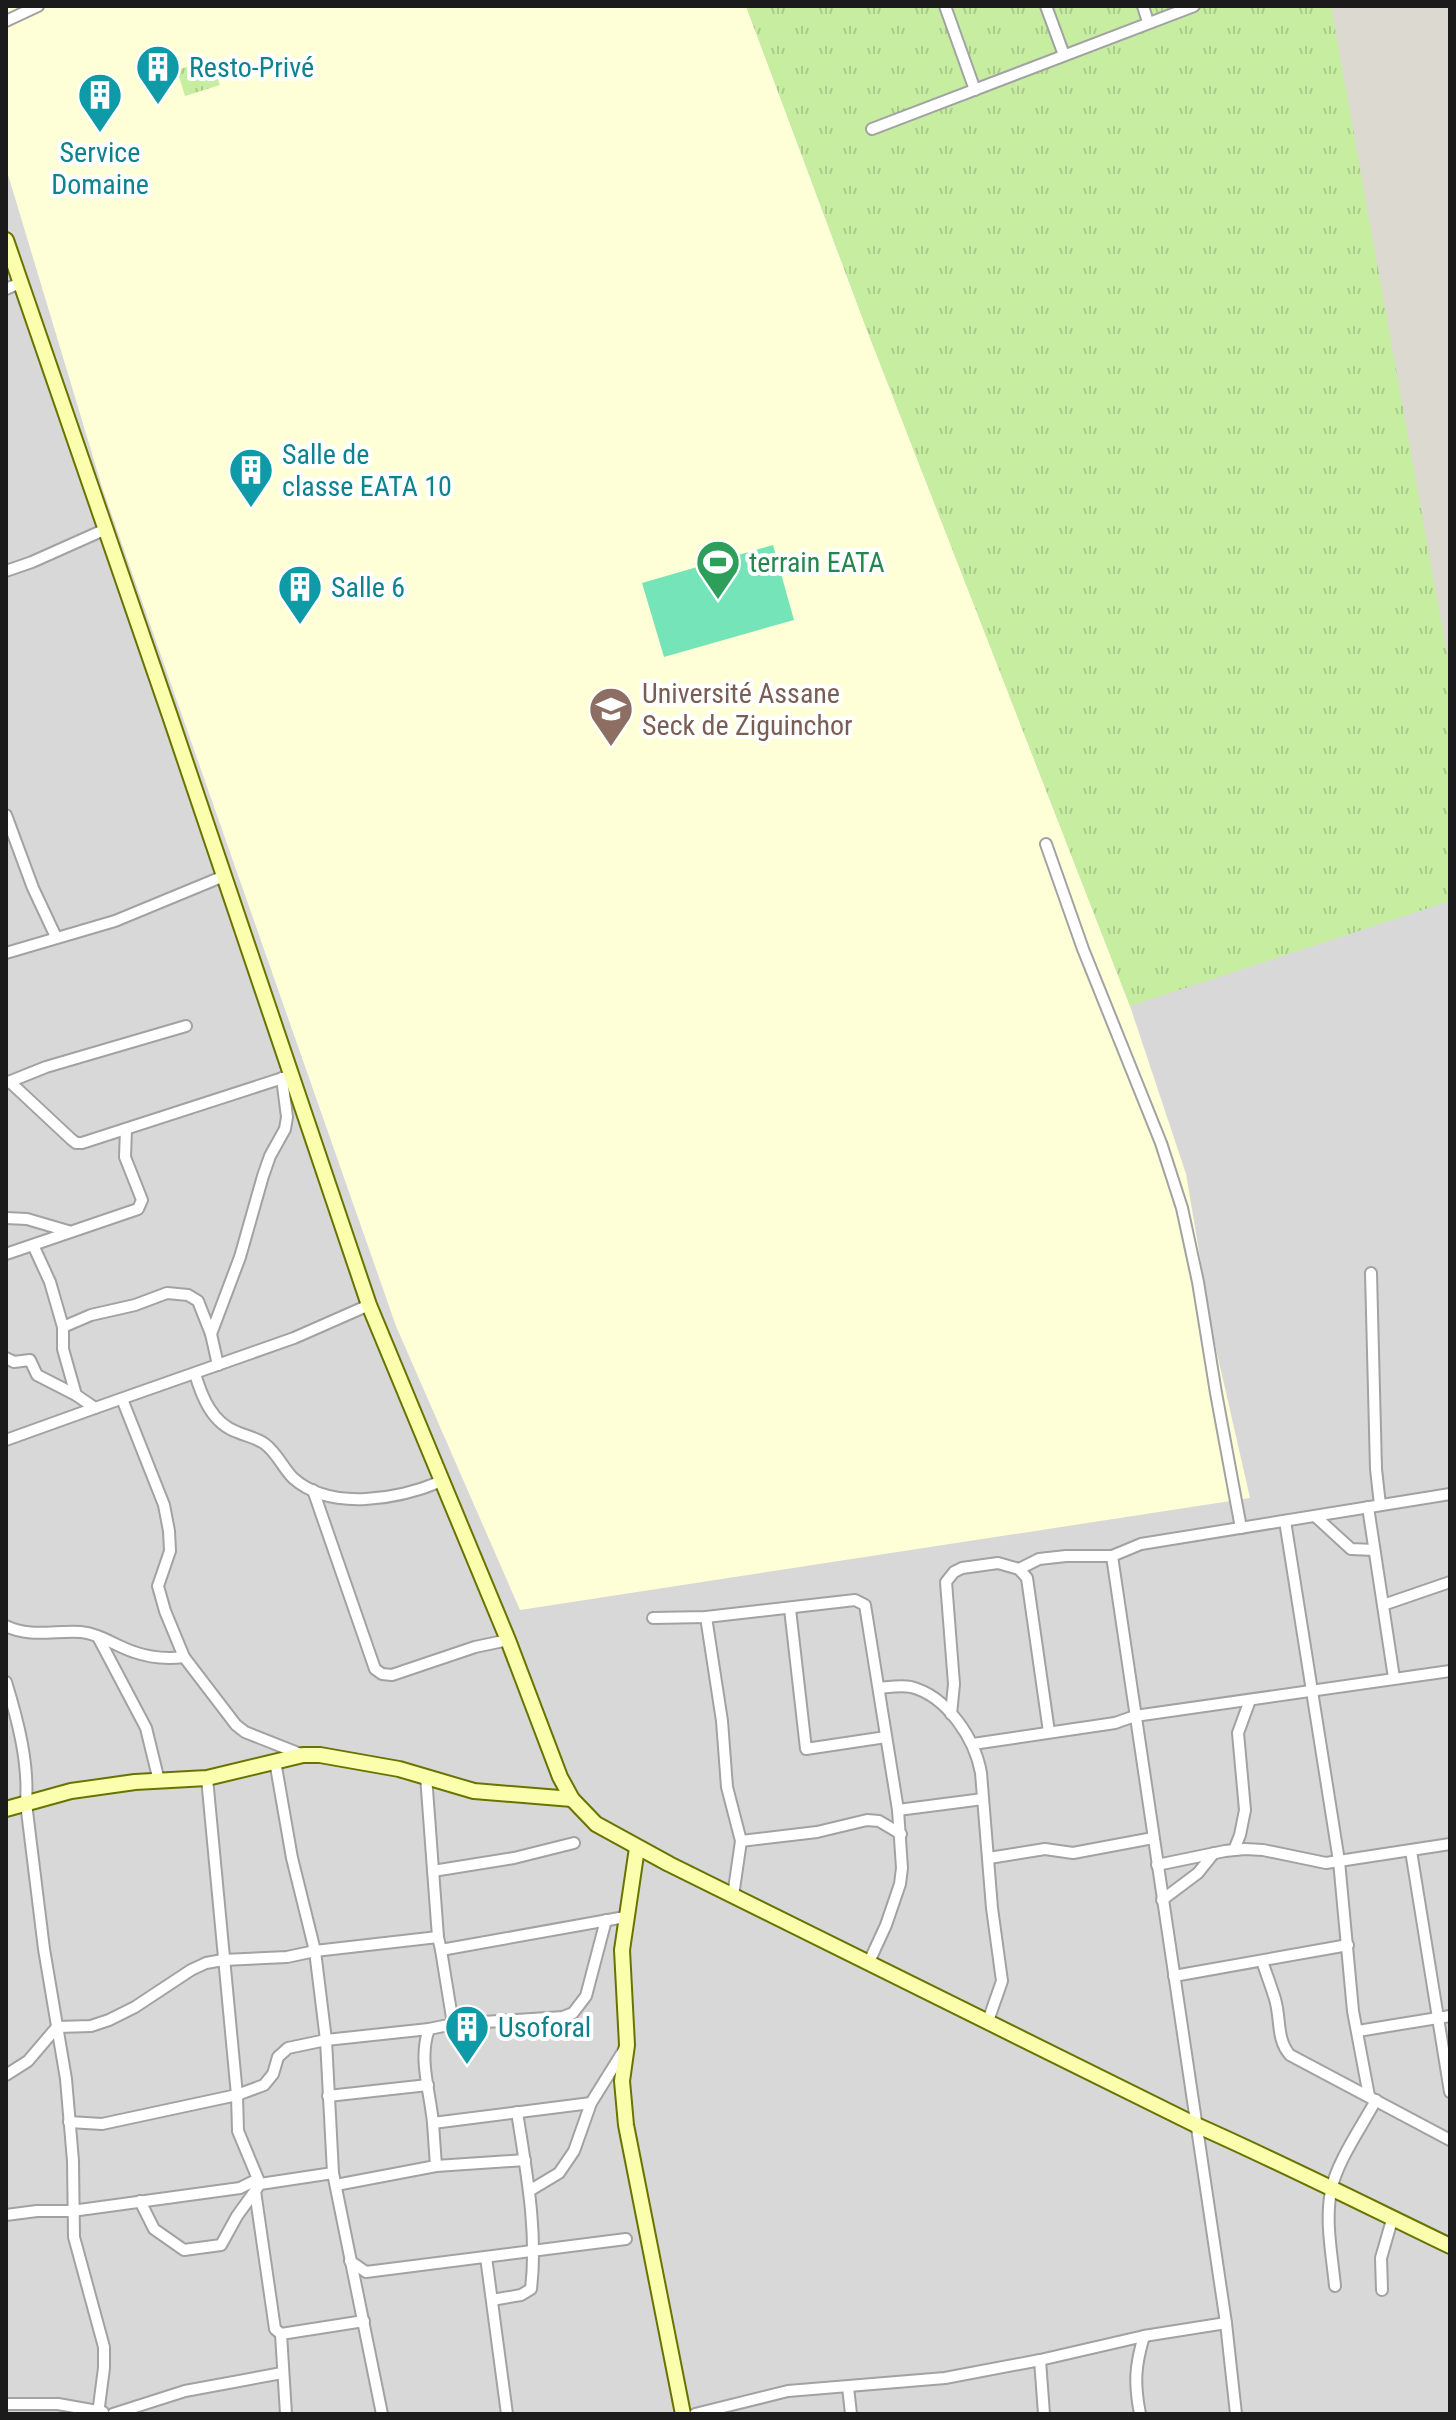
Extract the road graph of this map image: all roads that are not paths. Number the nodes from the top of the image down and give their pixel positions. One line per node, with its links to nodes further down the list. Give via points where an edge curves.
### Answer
1 (38, 6): 6 (street)
2 (945, 6): 9 (street)
3 (1046, 6): 8 (street)
4 (1143, 6): 7 (street)
5 (1194, 6): 7 (street)
6 (6, 21)
7 (1148, 22): 8 (street)
8 (1064, 55): 9 (street)
9 (975, 90): 10 (street)
10 (872, 129)
11 (6, 240): 12 (street)
12 (13, 286): 13 (street)
13 (106, 529): 14 (street); 17 (street)
14 (6, 571)
15 (6, 815): 18 (street)
16 (1046, 844): 45 (street, via 1182,1208)
17 (224, 876): 18 (street, via 115,921); 21 (street)
18 (56, 937): 19 (street)
19 (6, 953)
20 (186, 1026): 22 (street)
21 (287, 1077): 23 (street); 29 (street); 31 (street, via 285,1129 267,1166)
22 (8, 1082): 23 (street, via 76,1143)
23 (126, 1129): 25 (street, via 125,1157 142,1200 138,1209)
24 (6, 1218): 25 (street)
25 (70, 1232): 26 (street)
26 (33, 1245): 27 (street); 30 (street)
27 (6, 1254)
28 (1371, 1273): 42 (street)
29 (369, 1305): 33 (street); 39 (street)
30 (63, 1327): 31 (street, via 179,1293 198,1301); 35 (street, via 63,1349)
31 (211, 1334): 33 (street)
32 (6, 1358): 35 (street, via 30,1360 37,1375)
33 (218, 1365): 34 (street)
34 (195, 1374): 36 (street); 40 (street, via 216,1417 232,1431 266,1444 291,1476)
35 (76, 1395): 37 (street)
36 (122, 1399): 37 (street); 57 (street, via 164,1505 170,1551 158,1586)
37 (95, 1408): 38 (street)
38 (6, 1440)
39 (442, 1481): 40 (street, via 383,1499 336,1497); 56 (street)
40 (313, 1490): 56 (street, via 375,1669 392,1675)
41 (1450, 1494): 42 (street)
42 (1374, 1506): 43 (street); 46 (street)
43 (1315, 1516): 44 (street); 46 (street, via 1351,1549)
44 (1285, 1521): 45 (street); 62 (street)
45 (1241, 1528): 47 (street, via 1141,1544)
46 (1374, 1550): 50 (street)
47 (1112, 1556): 48 (street, via 1039,1559); 65 (street)
48 (1019, 1569): 64 (street, via 998,1563 962,1568 946,1582 954,1684); 66 (street, via 1027,1578)
49 (1450, 1582): 50 (street)
50 (1383, 1605): 59 (street)
51 (790, 1609): 52 (street); 61 (street, via 855,1600 865,1605); 67 (street, via 806,1749)
52 (706, 1617): 53 (street); 81 (street, via 727,1787)
53 (653, 1618)
54 (6, 1626): 55 (street)
55 (98, 1635): 57 (street, via 134,1652); 73 (street, via 146,1728)
56 (508, 1640): 74 (street)
57 (184, 1657): 69 (street, via 236,1725)
58 (1450, 1671): 59 (street)
59 (1394, 1678): 62 (street)
60 (6, 1682): 76 (street, via 25,1759)
61 (879, 1688): 64 (street, via 912,1687); 67 (street)
62 (1310, 1692): 63 (street); 89 (street)
63 (1250, 1700): 65 (street); 85 (street, via 1238,1733 1245,1810)
64 (951, 1714): 68 (street)
65 (1135, 1716): 66 (street); 80 (street)
66 (1049, 1732): 68 (street)
67 (886, 1737): 78 (street)
68 (973, 1744): 75 (street)
69 (303, 1755): 70 (street); 71 (street)
70 (275, 1761): 72 (street); 99 (street)
71 (426, 1776): 74 (street, via 474,1791); 91 (street)
72 (207, 1778): 73 (street); 100 (street)
73 (159, 1781): 76 (street, via 71,1791)
74 (572, 1799): 84 (street, via 596,1824)
75 (983, 1799): 78 (street); 88 (street)
76 (26, 1803): 77 (street); 107 (street)
77 (6, 1809)
78 (898, 1810): 79 (street)
79 (901, 1834): 81 (street, via 867,1820); 102 (street, via 900,1884)
80 (1153, 1838): 88 (street, via 1073,1853 1045,1849); 90 (street)
81 (741, 1841): 92 (street)
82 (574, 1843): 91 (street)
83 (1450, 1844): 86 (street)
84 (637, 1848): 92 (street); 94 (street)
85 (1234, 1850): 87 (street); 89 (street)
86 (1411, 1851): 89 (street); 104 (street)
87 (1214, 1853): 90 (street); 93 (street, via 1198,1873)
88 (989, 1858): 105 (street, via 1002,1981)
89 (1339, 1861): 97 (street)
90 (1157, 1865): 93 (street)
91 (433, 1871): 96 (street)
92 (733, 1896): 102 (street)
93 (1162, 1900): 103 (street)
94 (625, 1917): 95 (street); 111 (street)
95 (606, 1920): 98 (street); 106 (street, via 586,1996 573,2013)
96 (438, 1937): 98 (street); 99 (street)
97 (1348, 1945): 101 (street); 109 (street)
98 (441, 1950): 106 (street)
99 (315, 1951): 100 (street); 110 (street)
100 (223, 1960): 107 (street, via 191,1970 109,2020); 115 (street)
101 (1262, 1961): 103 (street); 117 (street, via 1283,2048)
102 (869, 1962): 105 (street)
103 (1174, 1976): 122 (street)
104 (1444, 2017): 109 (street); 114 (street)
105 (988, 2021): 122 (street)
106 (453, 2024): 108 (street)
107 (57, 2027): 112 (street, via 28,2061); 120 (street)
108 (429, 2029): 110 (street); 113 (street, via 423,2056)
109 (1358, 2031): 117 (street)
110 (326, 2040): 115 (street, via 283,2051 264,2085); 116 (street)
111 (627, 2045): 118 (street); 155 (street, via 622,2081 626,2125)
112 (6, 2075)
113 (428, 2085): 116 (street); 121 (street)
114 (1450, 2092)
115 (237, 2095): 120 (street, via 102,2124); 131 (street, via 238,2131 258,2179 240,2188)
116 (328, 2096): 126 (street)
117 (1373, 2098): 123 (street); 128 (street)
118 (591, 2103): 119 (street); 130 (street, via 574,2151 559,2173)
119 (517, 2112): 121 (street); 124 (street)
120 (69, 2122): 132 (street)
121 (433, 2123): 125 (street)
122 (1196, 2125): 128 (street); 144 (street)
123 (1450, 2140)
124 (525, 2160): 125 (street); 130 (street)
125 (436, 2166): 127 (street)
126 (333, 2173): 127 (street); 129 (street, via 260,2184)
127 (336, 2185): 139 (street)
128 (1331, 2188): 134 (street); 140 (street)
129 (255, 2191): 131 (street, via 221,2245 184,2250 154,2229); 145 (street, via 275,2329)
130 (529, 2191): 137 (street)
131 (140, 2201): 132 (street)
132 (72, 2211): 133 (street); 151 (street, via 74,2237 104,2347)
133 (6, 2215)
134 (1392, 2220): 136 (street); 141 (street, via 1381,2258)
135 (626, 2239): 137 (street)
136 (1450, 2246)
137 (533, 2251): 138 (street); 142 (street, via 531,2289)
138 (486, 2257): 139 (street, via 366,2272); 142 (street)
139 (350, 2261): 143 (street)
140 (1335, 2286)
141 (1382, 2290)
142 (492, 2300): 154 (street)
143 (364, 2321): 145 (street); 153 (street)
144 (1226, 2323): 146 (street); 160 (street)
145 (281, 2334): 148 (street)
146 (1144, 2336): 147 (street); 159 (street, via 1135,2378)
147 (1040, 2360): 149 (street, via 945,2378); 158 (street)
148 (282, 2373): 151 (street); 152 (street)
149 (848, 2387): 156 (street, via 788,2391); 157 (street)
150 (6, 2404): 151 (street, via 58,2404)
151 (104, 2413)
152 (286, 2414)
153 (382, 2414)
154 (507, 2414)
155 (683, 2414)
156 (695, 2414)
157 (851, 2414)
158 (1044, 2414)
159 (1140, 2414)
160 (1236, 2414)

